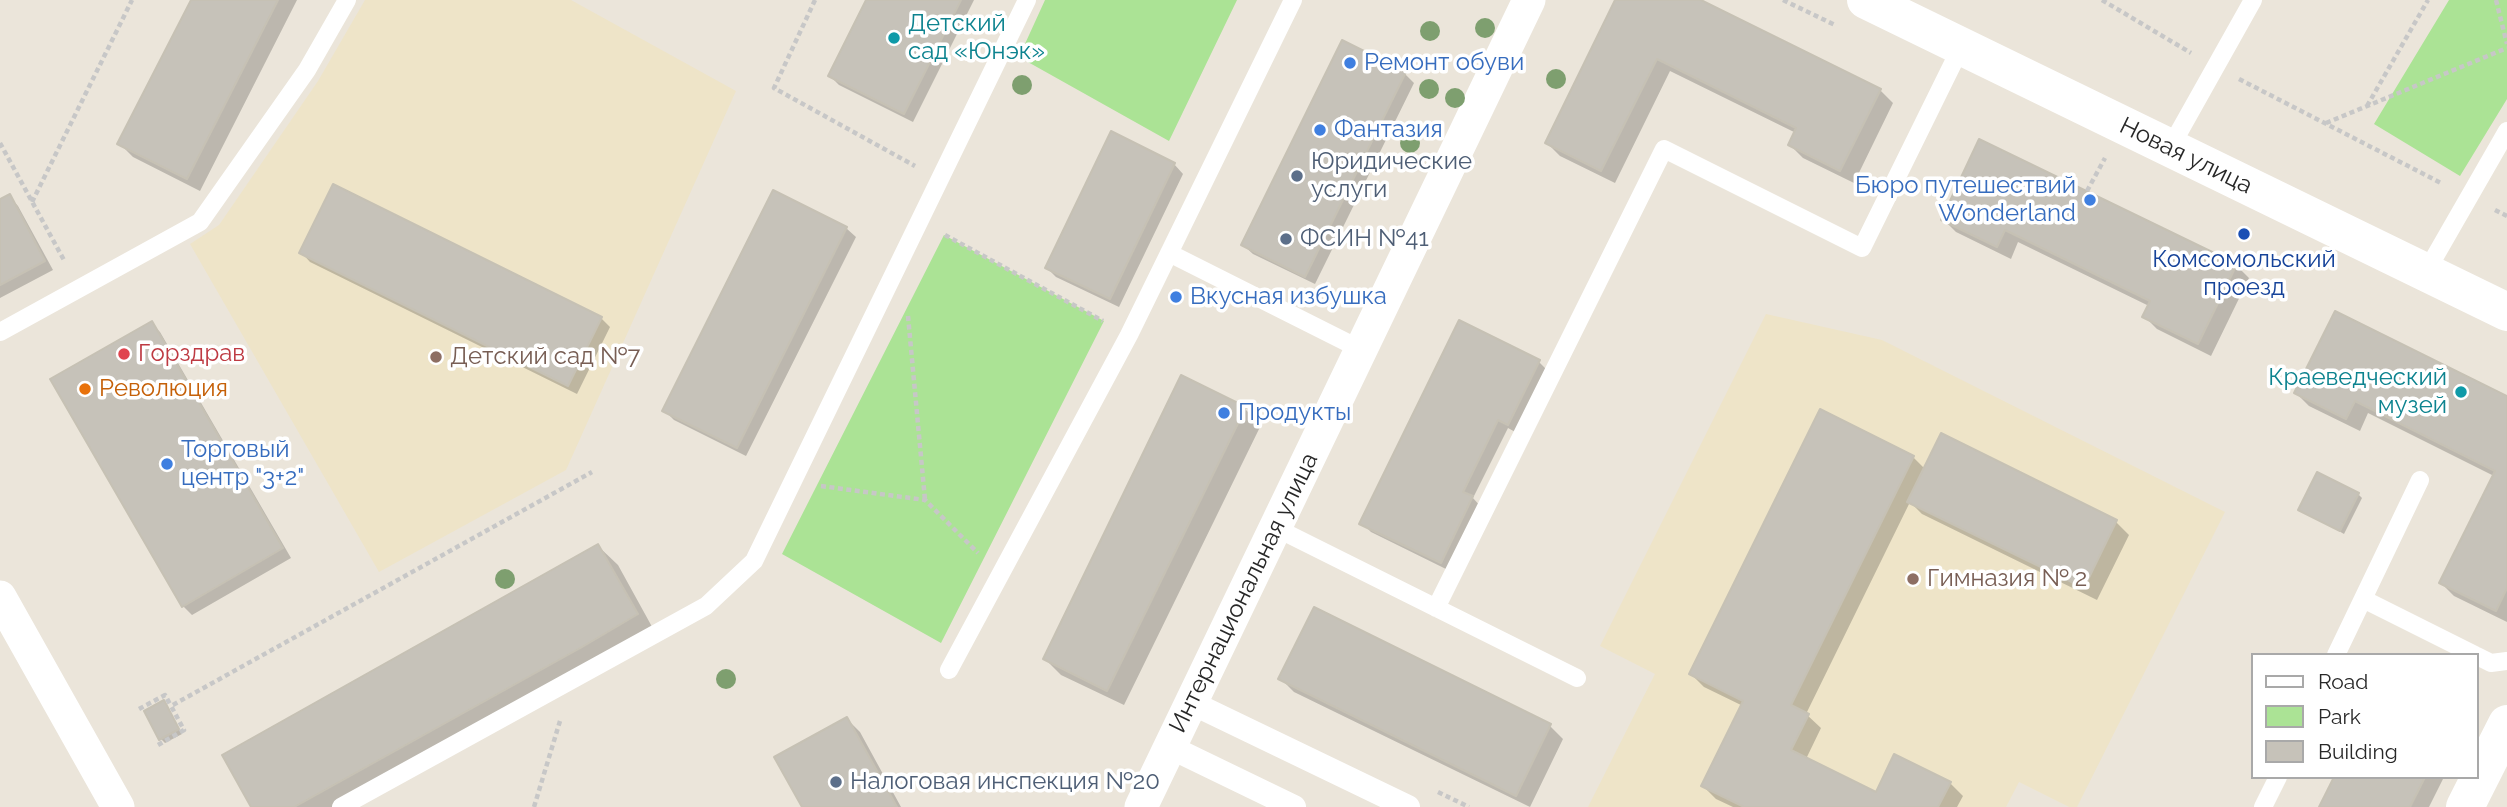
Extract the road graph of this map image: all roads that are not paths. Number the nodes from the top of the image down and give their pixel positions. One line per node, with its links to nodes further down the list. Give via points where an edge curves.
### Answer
1 (347, 0): 13 (lane, via 307,70 200,222)
2 (1027, 0): 31 (lane, via 754,561 706,606)
3 (1293, 0): 10 (lane)
4 (1529, 0): 14 (street, Интернациональная улица)
5 (1866, 0): 7 (street, Новая улица)
6 (2253, 0): 9 (lane)
7 (1961, 47): 9 (street, Новая улица); 19 (lane, via 1862,248 1664,149)
8 (2507, 131): 11 (lane)
9 (2170, 148): 11 (street, Новая улица)
10 (1169, 253): 14 (lane); 24 (lane)
11 (2426, 272): 12 (street, Новая улица)
12 (2507, 312)
13 (0, 332)
14 (1362, 350): 16 (street, Интернациональная улица)
15 (2420, 480): 18 (lane)
16 (1276, 528): 19 (lane); 26 (street, Интернациональная улица)
17 (0, 597): 30 (street)
18 (2363, 599): 20 (lane); 21 (lane)
19 (1436, 608): 25 (lane)
20 (2337, 653)
21 (2472, 653)
22 (2479, 657): 23 (lane, via 2491,663)
23 (2507, 661)
24 (950, 670)
25 (1577, 678)
26 (1192, 703): 28 (street, Интернациональная улица); 34 (street)
27 (2507, 724): 36 (street)
28 (1170, 747): 32 (street, Интернациональная улица); 33 (street)
29 (2277, 779): 35 (lane)
30 (118, 807)
31 (341, 807)
32 (1141, 807)
33 (1294, 807)
34 (1408, 807)
35 (2263, 807)
36 (2465, 807)

